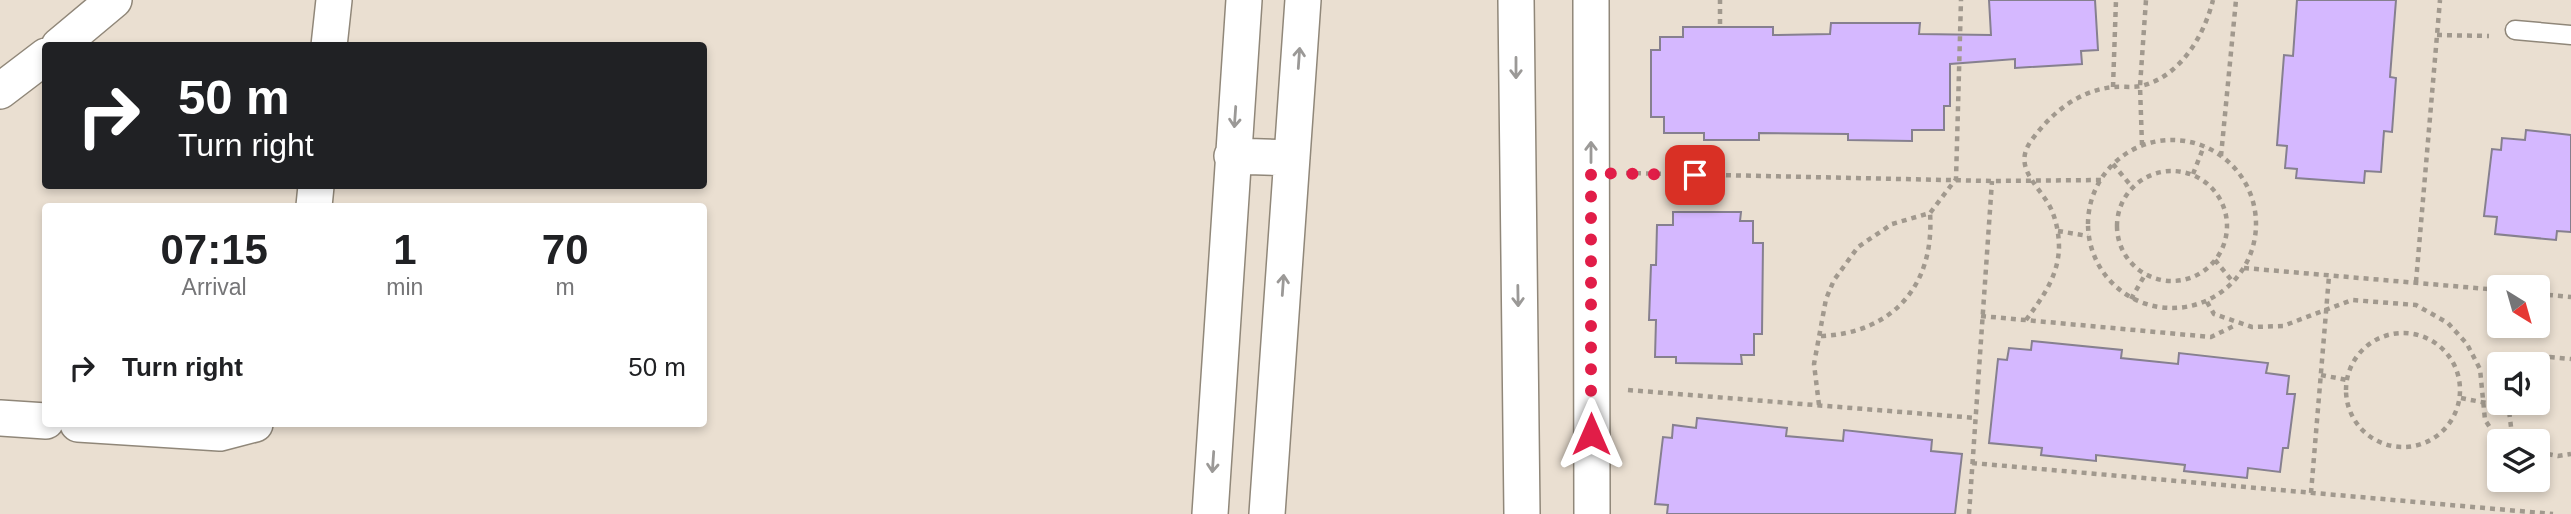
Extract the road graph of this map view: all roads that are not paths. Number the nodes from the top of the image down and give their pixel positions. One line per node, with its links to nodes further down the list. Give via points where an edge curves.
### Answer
1 (114, 0): 9 (street)
2 (334, 0): 10 (street)
3 (1244, 0): 13 (street, one-way to 13)
4 (1303, 0): 14 (street, one-way to 4)
5 (1516, 0): 25 (street, one-way to 25)
6 (1591, 0): 26 (street, one-way to 6)
7 (2519, 31): 8 (lane)
8 (2571, 35)
9 (64, 42)
10 (329, 42)
11 (42, 60): 12 (street)
12 (0, 90)
13 (1232, 156): 14 (street); 15 (street)
14 (1292, 158): 16 (street)
15 (1228, 231): 16 (street); 18 (street)
16 (1286, 234): 20 (street, one-way to 16)
17 (0, 418): 19 (street)
18 (1216, 418): 20 (street, via 1245,413); 23 (street, one-way to 23)
19 (42, 421)
20 (1273, 425): 24 (street)
21 (125, 427): 22 (street, via 220,433)
22 (244, 427)
23 (1210, 514)
24 (1267, 514)
25 (1522, 514)
26 (1592, 514)

